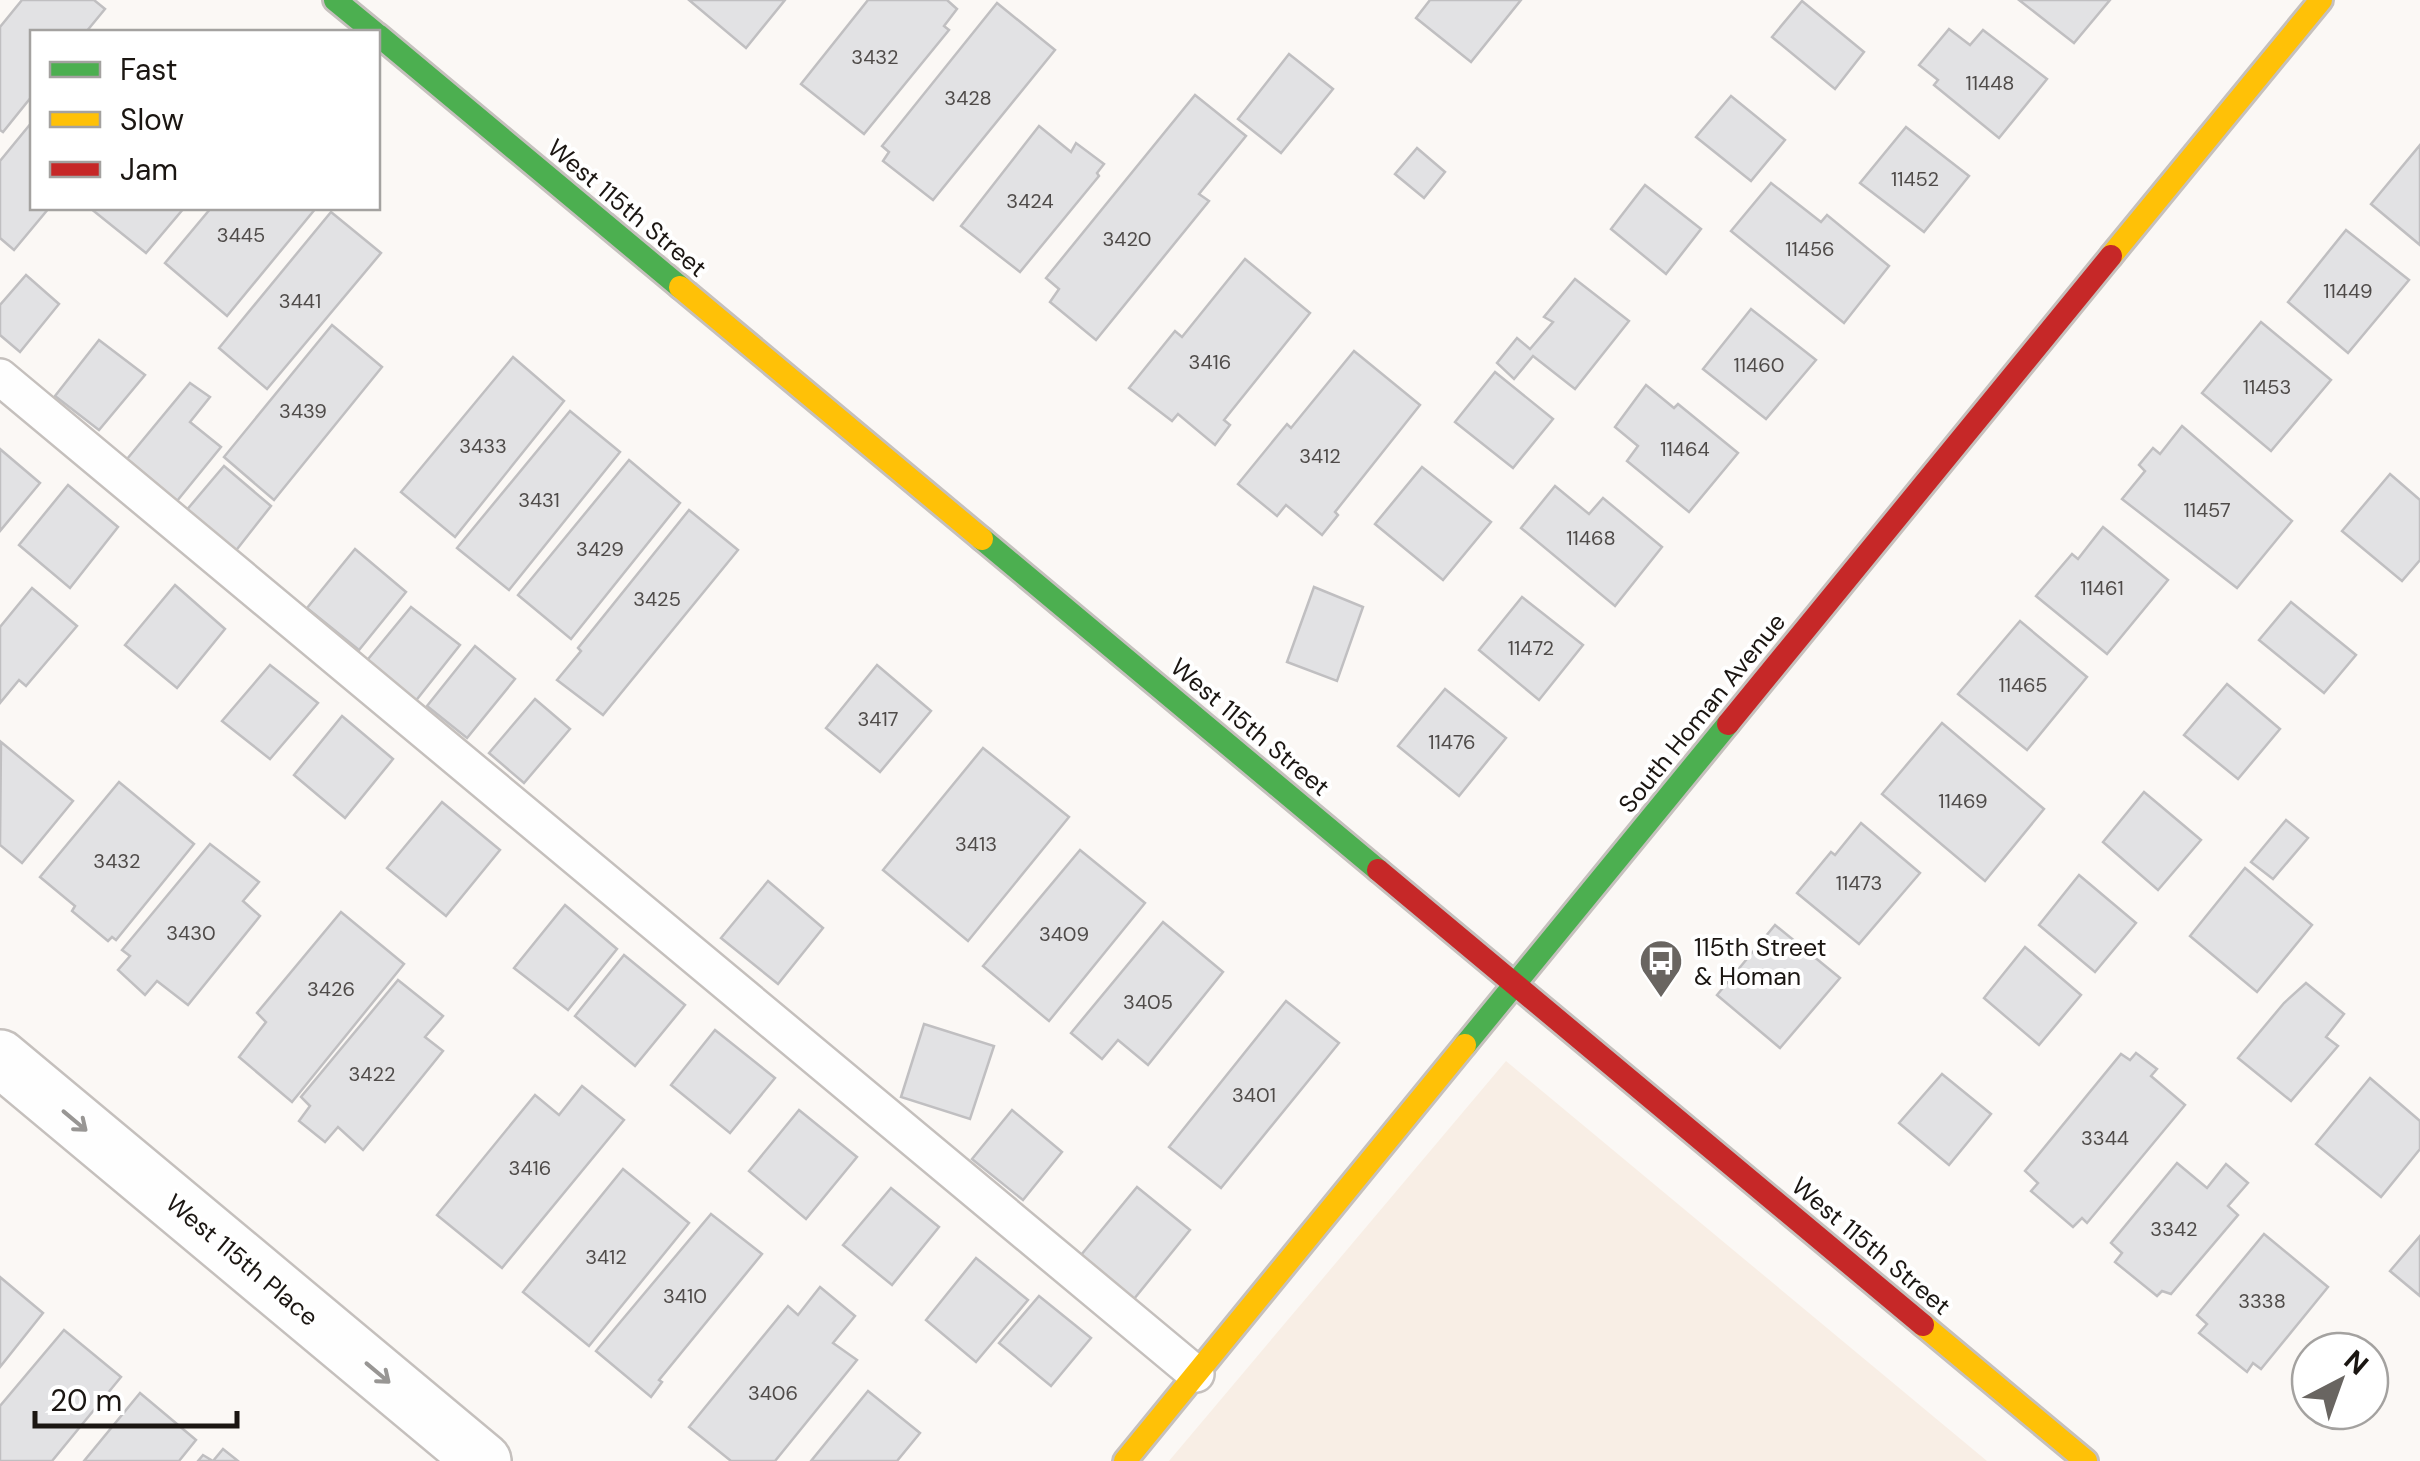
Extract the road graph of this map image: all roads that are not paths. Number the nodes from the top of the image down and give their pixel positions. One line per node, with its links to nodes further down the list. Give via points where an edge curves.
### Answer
1 (335, 0): 3 (street, West 115th Street)
2 (2321, 0): 6 (street, South Homan Avenue)
3 (371, 30)
4 (380, 37): 6 (street, West 115th Street)
5 (0, 377): 8 (lane)
6 (1515, 985): 8 (street, South Homan Avenue); 11 (street, West 115th Street)
7 (0, 1058): 9 (street, West 115th Place, one-way to 9)
8 (1196, 1374): 10 (street, South Homan Avenue)
9 (484, 1461)
10 (1125, 1461)
11 (2086, 1461)

